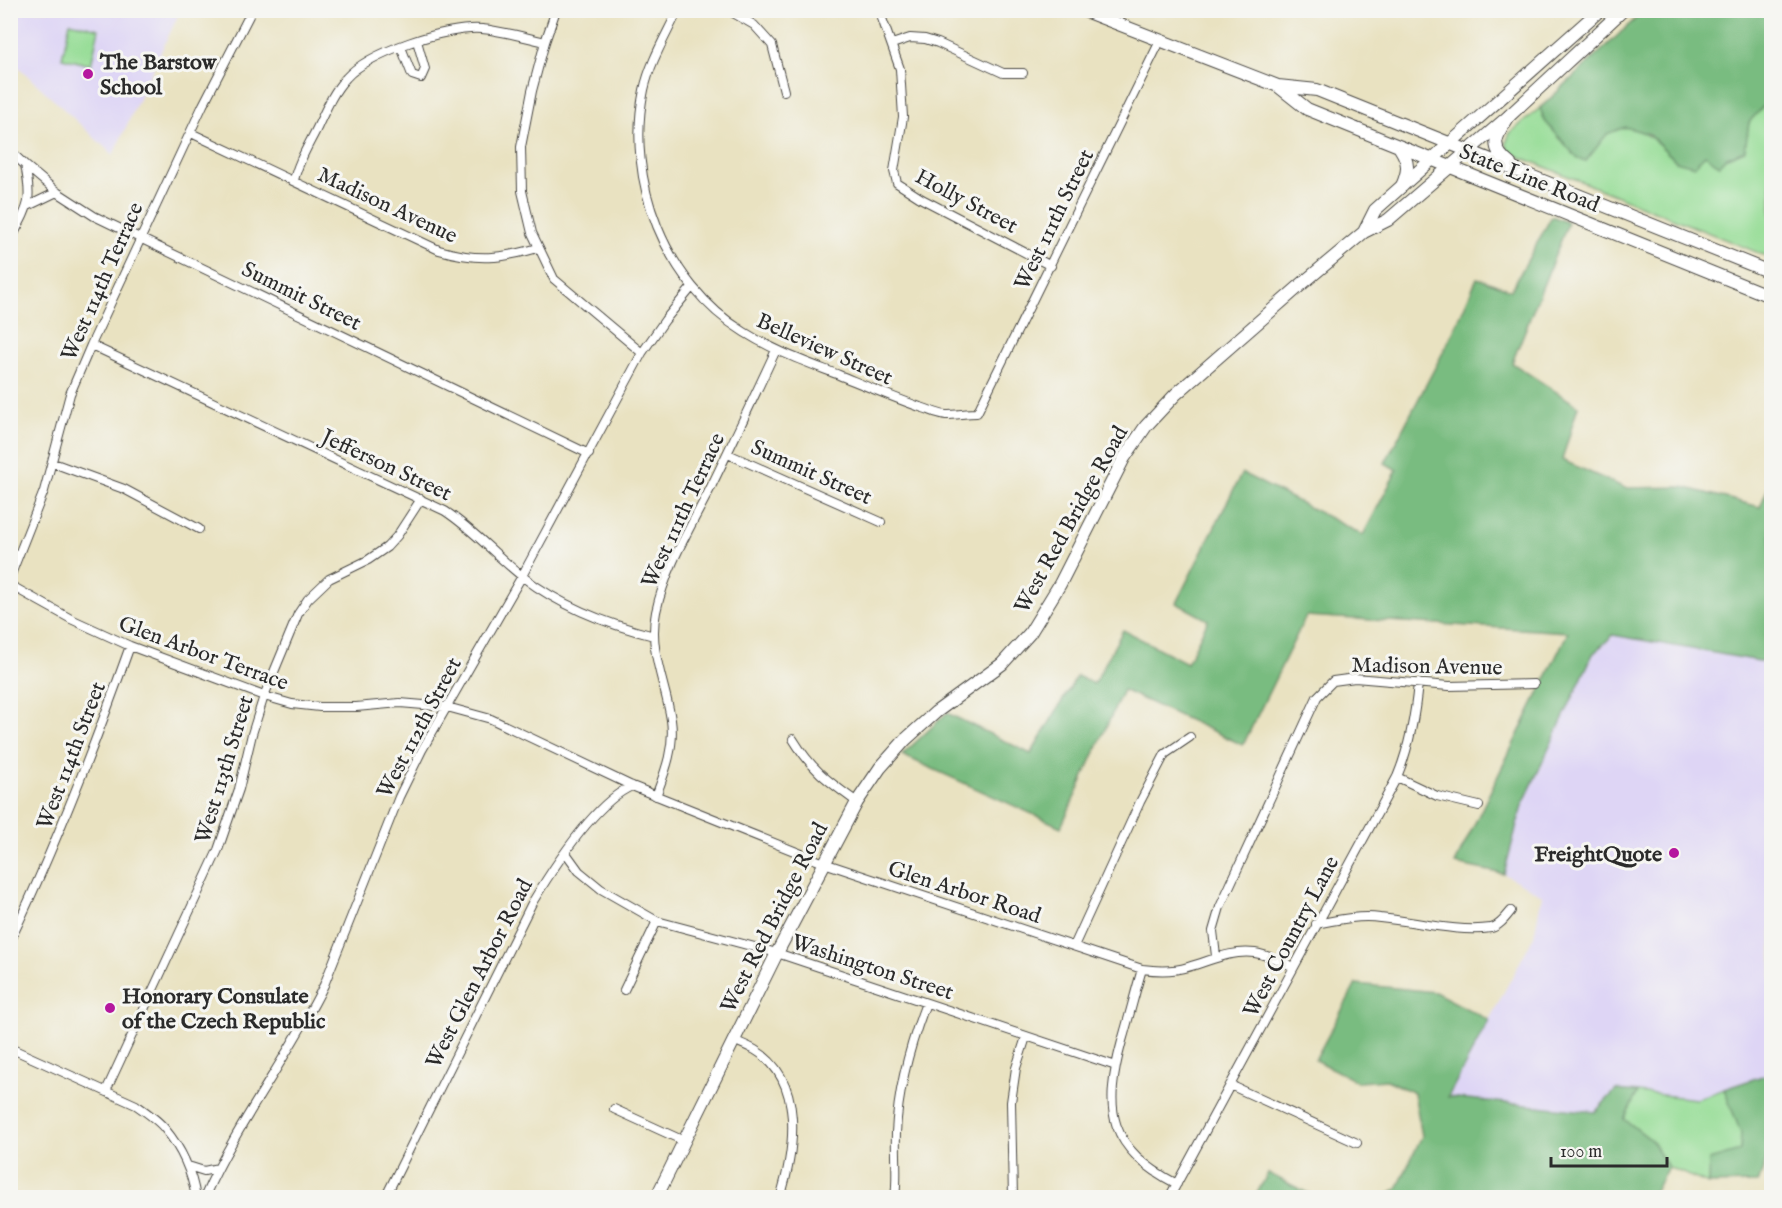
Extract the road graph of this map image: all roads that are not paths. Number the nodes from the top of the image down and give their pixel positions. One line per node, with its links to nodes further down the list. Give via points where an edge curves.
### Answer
1 (252, 10): 18 (street, West 114th Terrace)
2 (556, 10): 11 (street)
3 (678, 10): 37 (street, Belleview Street, via 644,90 639,122 641,172 669,252)
4 (728, 10): 16 (street, via 754,25 772,45)
5 (879, 10): 12 (street)
6 (1082, 10): 10 (main road, State Line Road)
7 (1600, 10): 19 (main road, West Red Bridge Road)
8 (1623, 10): 17 (main road, West Red Bridge Road)
9 (417, 41): 11 (street, via 441,32 471,28); 13 (street); 13 (street, via 425,69 421,78 412,75)
10 (1160, 41): 15 (main road, State Line Road); 35 (street, West 111th Street)
11 (545, 42): 34 (street, via 521,147 522,191)
12 (892, 45): 14 (street, via 910,38 925,39 1003,73); 35 (street, Holly Street, via 900,69 903,103 894,171 897,183)
13 (401, 47): 27 (street, via 371,59 345,79 334,93)
14 (1023, 73)
15 (1278, 86): 19 (main road, State Line Road, via 1317,90); 20 (main road, State Line Road, via 1307,109)
16 (784, 91)
17 (1509, 116): 22 (main road, West Red Bridge Road); 26 (main road, via 1498,134 1496,147 1499,156)
18 (190, 133): 27 (street, Madison Avenue); 32 (street, West 114th Terrace)
19 (1450, 143): 22 (main road, State Line Road); 23 (main road, West Red Bridge Road)
20 (1400, 148): 23 (main road, State Line Road); 28 (main road, via 1408,164)
21 (10, 151): 24 (street, Summit Street)
22 (1470, 151): 25 (main road, West Red Bridge Road); 26 (main road, State Line Road)
23 (1431, 160): 25 (main road, State Line Road); 28 (main road, West Red Bridge Road)
24 (25, 165): 29 (street, Summit Street); 30 (street, via 30,189)
25 (1450, 167): 31 (main road, West Red Bridge Road, via 1388,220); 38 (main road, State Line Road)
26 (1518, 170): 36 (main road, State Line Road)
27 (294, 181): 34 (street, Madison Avenue, via 458,256 487,259)
28 (1402, 186): 31 (main road, West Red Bridge Road, via 1376,210)
29 (57, 192): 30 (street); 32 (street, Summit Street, via 94,216)
30 (28, 206): 33 (street)
31 (1364, 232): 63 (main road, West Red Bridge Road, via 1157,413 1124,458 1060,584 1030,633 1002,664 905,740)
32 (140, 237): 39 (street, West 114th Terrace); 43 (street, Summit Street)
33 (10, 241)
34 (538, 248): 41 (street, via 554,279)
35 (1051, 266): 42 (street, West 111th Street)
36 (1772, 273)
37 (692, 287): 40 (street, Belleview Street, via 742,331); 41 (street, West 112th Street)
38 (1772, 297)
39 (91, 345): 45 (street, West 114th Terrace, via 70,394); 46 (street, Jefferson Street)
40 (776, 350): 42 (street, Belleview Street, via 944,415); 44 (street, West 111th Terrace)
41 (642, 353): 43 (street, West 112th Street)
42 (977, 412)
43 (589, 454): 49 (street, West 112th Street)
44 (728, 454): 47 (street, Summit Street); 52 (street, West 111th Terrace, via 674,560 660,595)
45 (52, 463): 48 (street, via 124,489); 50 (street, West 114th Terrace)
46 (421, 499): 49 (street, Jefferson Street, via 467,525); 56 (street, West 113th Street, via 398,537 387,547 329,579 308,599 288,635)
47 (881, 522)
48 (199, 530)
49 (522, 576): 52 (street, Jefferson Street, via 586,614); 57 (street, West 112th Street)
50 (10, 577)
51 (10, 585): 53 (street, Glen Arbor Terrace)
52 (654, 636): 62 (street, West 111th Terrace, via 672,743)
53 (130, 646): 56 (street, Glen Arbor Terrace); 70 (street, West 114th Street, via 58,839)
54 (1418, 683): 55 (street, Madison Avenue); 60 (street, West Country Lane, via 1413,728); 73 (street, Madison Avenue, via 1355,678 1333,681 1317,697 1220,907 1213,931)
55 (1534, 684)
56 (264, 696): 57 (street, Glen Arbor Terrace, via 320,707 400,703); 83 (street, West 113th Street, via 218,850)
57 (447, 707): 61 (street, Glen Arbor Terrace, via 491,719); 88 (street, West 112th Street, via 399,797 314,1004)
58 (1190, 737): 71 (street, via 1165,754)
59 (793, 739): 63 (street, via 819,774)
60 (1397, 777): 64 (street, via 1437,796); 69 (street, West Country Lane)
61 (632, 786): 62 (street, Glen Arbor Road); 65 (street, West Glen Arbor Road, via 620,791 599,810)
62 (656, 796): 66 (street, Glen Arbor Road)
63 (857, 801): 66 (main road, West Red Bridge Road)
64 (1479, 806)
65 (566, 853): 68 (street, Washington Street, via 579,871 602,889); 92 (street, West Glen Arbor Road, via 556,863 515,934)
66 (824, 863): 71 (street, Glen Arbor Road); 72 (main road, West Red Bridge Road)
67 (1511, 911): 69 (street, via 1493,928 1377,917)
68 (657, 921): 72 (street, Washington Street); 76 (street)
69 (1316, 924): 74 (street, West Country Lane)
70 (10, 941)
71 (1074, 946): 75 (street, Glen Arbor Road)
72 (777, 953): 77 (street, Washington Street); 79 (main road, West Red Bridge Road)
73 (1216, 956): 74 (street, Glen Arbor Road, via 1255,953); 75 (street, Glen Arbor Road, via 1175,970)
74 (1294, 967): 82 (street, West Country Lane)
75 (1142, 969): 81 (street)
76 (624, 990)
77 (926, 1003): 78 (street, Washington Street); 95 (street, via 900,1095)
78 (1026, 1036): 81 (street, Washington Street); 96 (street, via 1011,1102)
79 (733, 1040): 85 (main road, West Red Bridge Road); 94 (street, via 755,1050 773,1065 791,1105 792,1151)
80 (10, 1048): 83 (street)
81 (1116, 1066): 89 (street, via 1112,1106 1119,1134 1143,1164)
82 (1230, 1085): 86 (street); 89 (street, West Country Lane)
83 (106, 1091): 87 (street, via 136,1105 165,1129)
84 (614, 1109): 85 (street)
85 (684, 1141): 93 (main road, West Red Bridge Road)
86 (1357, 1143)
87 (188, 1166): 88 (street, via 204,1171); 90 (street)
88 (218, 1168): 91 (street, West 112th Street)
89 (1177, 1184): 97 (street, West Country Lane)
90 (196, 1197)
91 (204, 1197)
92 (385, 1197)
93 (656, 1197)
94 (780, 1197)
95 (895, 1197)
96 (1013, 1197)
97 (1169, 1197)

